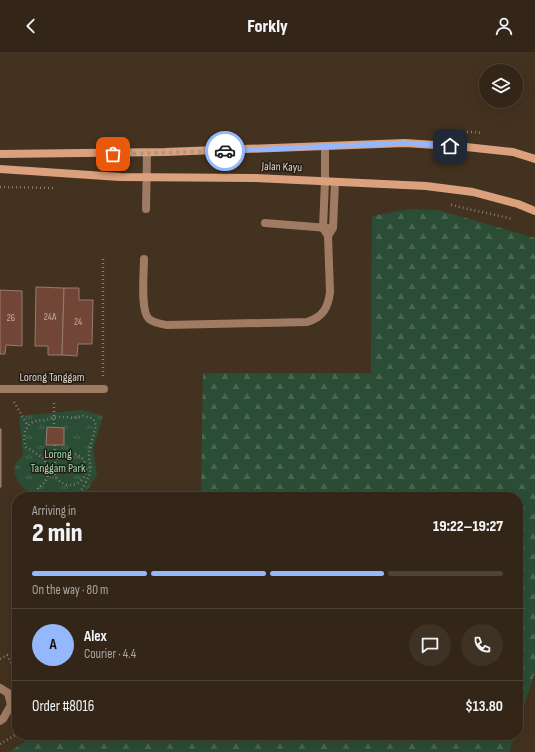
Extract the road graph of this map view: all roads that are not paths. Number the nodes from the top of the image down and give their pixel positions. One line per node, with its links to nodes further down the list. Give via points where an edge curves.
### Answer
1 (325, 147): 2 (main road, Jalan Kayu); 4 (main road, Jalan Kayu, via 405,143 513,152); 7 (street)
2 (147, 153): 3 (main road, Jalan Kayu); 6 (street)
3 (0, 154)
4 (535, 159)
5 (0, 169): 6 (main road, Jalan Kayu)
6 (147, 177): 7 (main road, Jalan Kayu); 9 (street)
7 (325, 181): 8 (main road, Jalan Kayu); 12 (street)
8 (336, 182): 10 (main road, Jalan Kayu, via 426,186 473,192); 13 (street)
9 (146, 209)
10 (535, 211)
11 (265, 223): 12 (street)
12 (323, 228): 13 (street); 14 (street)
13 (333, 228): 14 (street)
14 (328, 236): 15 (street, via 329,298 325,310 313,320 306,322 167,325 157,323 149,319 144,310)
15 (144, 259)
16 (0, 389): 17 (street, Lorong Tanggam)
17 (104, 389)
18 (0, 688): 19 (street, via 8,693 11,706)
19 (0, 721)

